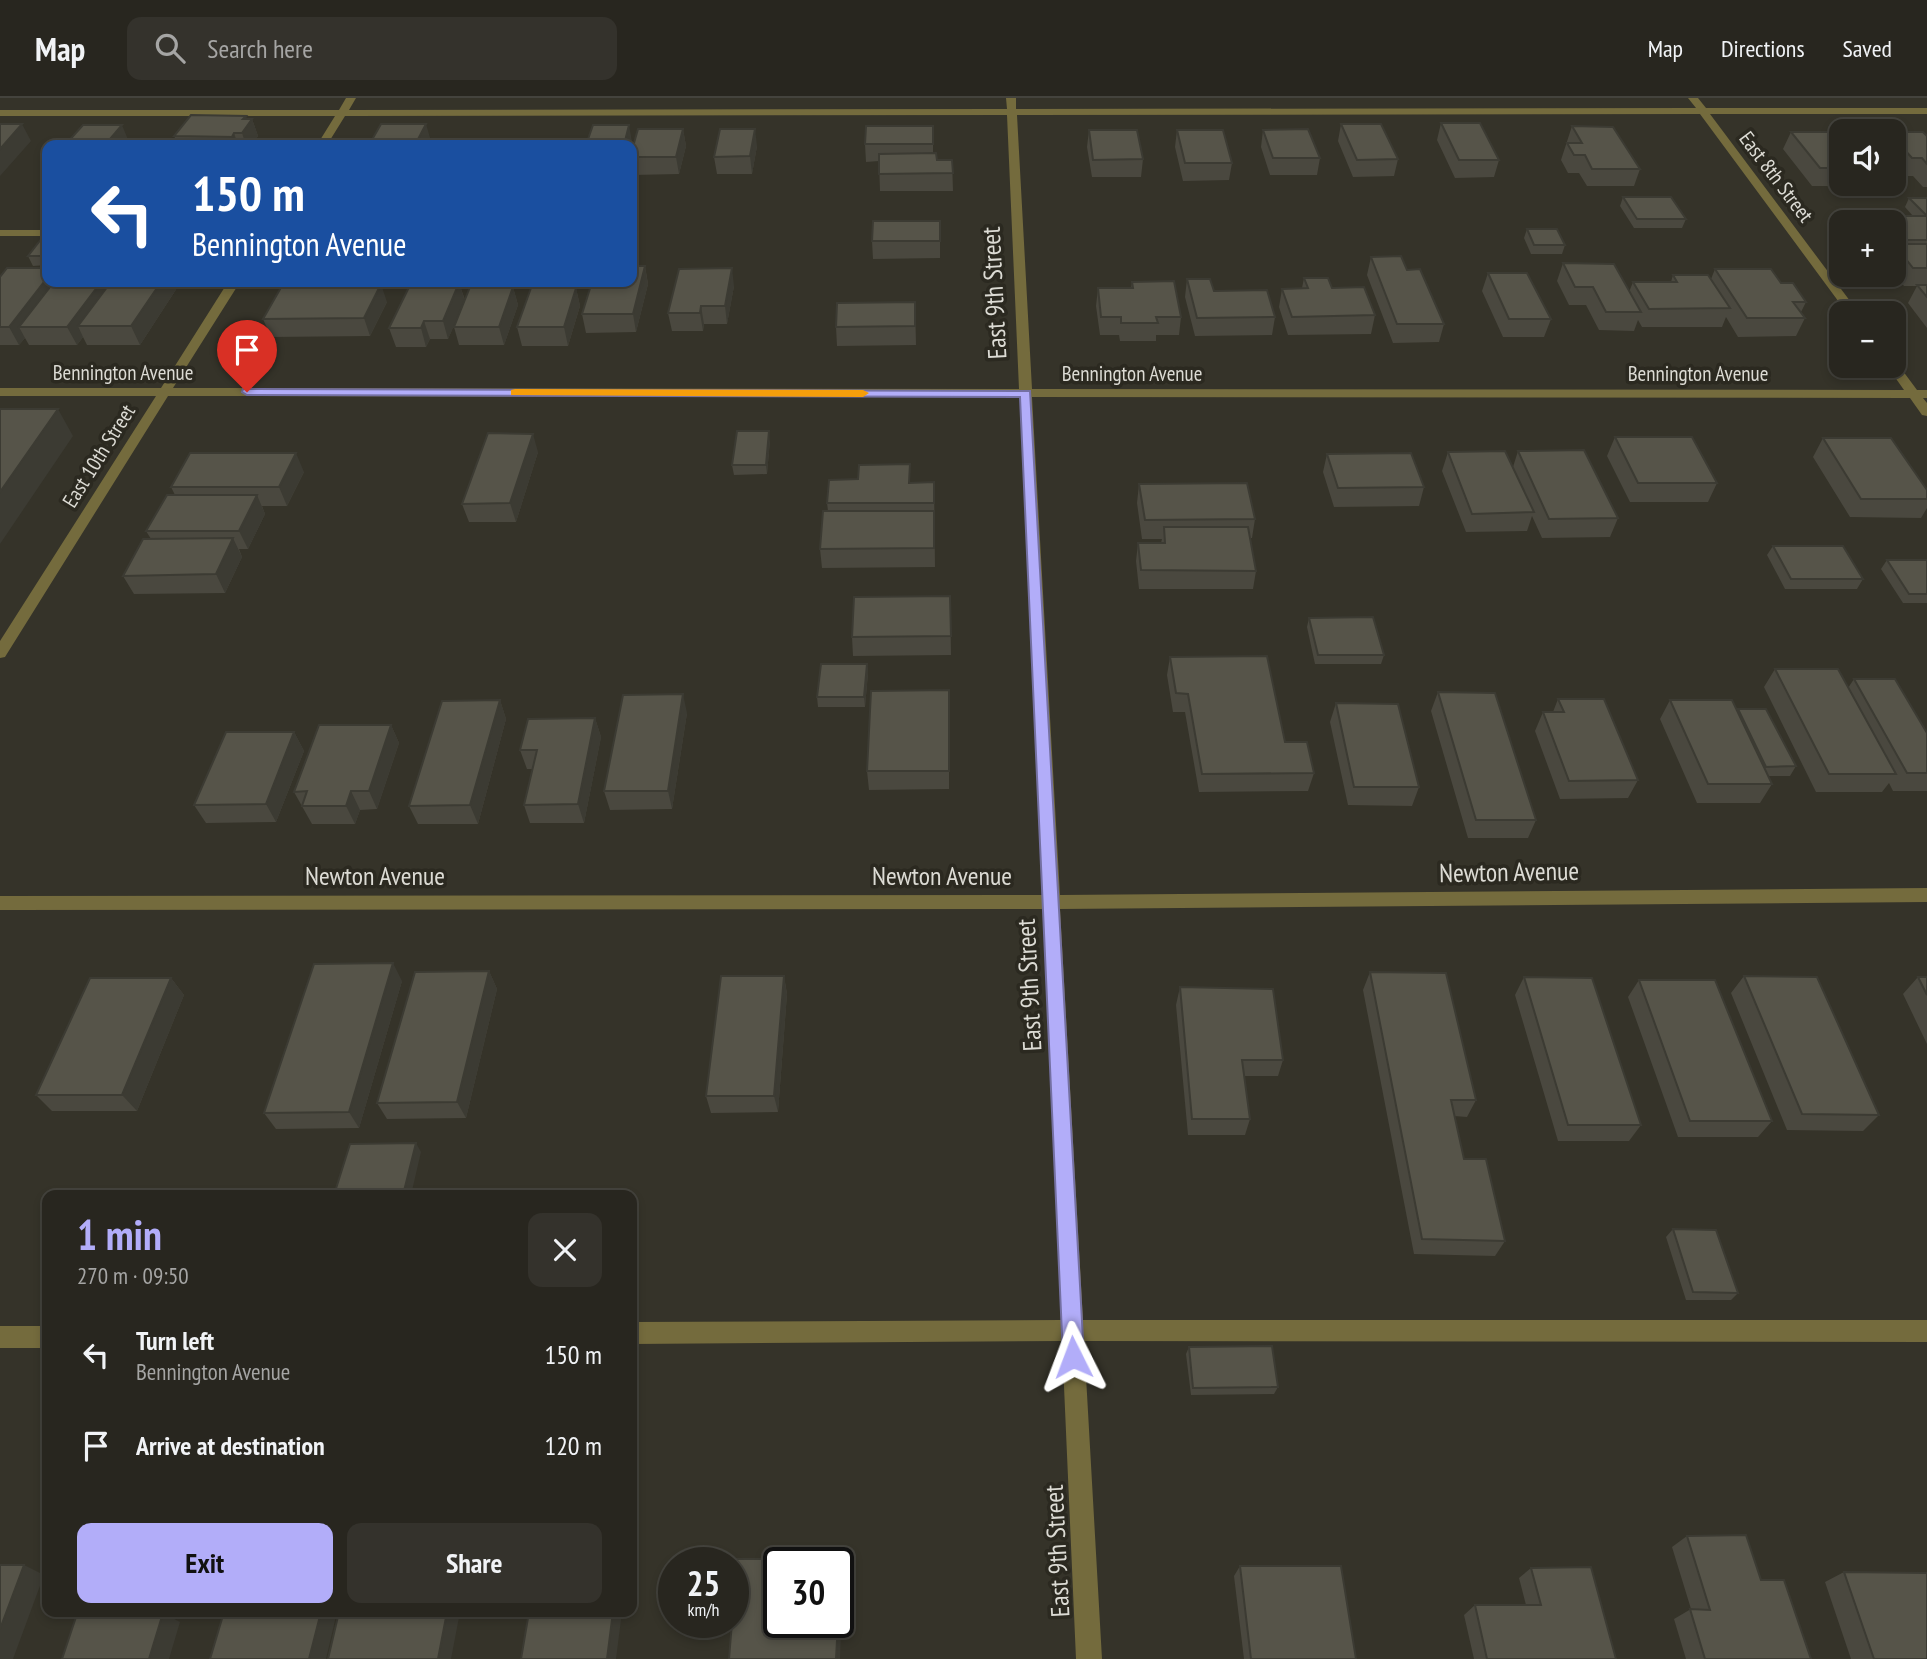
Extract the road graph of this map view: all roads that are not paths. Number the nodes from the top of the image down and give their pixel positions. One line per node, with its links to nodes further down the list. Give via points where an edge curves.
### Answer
1 (351, 98): 6 (street)
2 (1693, 98): 4 (street, East 8th Street)
3 (1011, 105): 4 (street); 6 (street); 16 (street, East 9th Street)
4 (1703, 111): 5 (street); 12 (street, East 8th Street)
5 (1927, 111)
6 (343, 112): 7 (street); 8 (street)
7 (0, 113)
8 (324, 140)
9 (0, 233): 10 (street)
10 (42, 233)
11 (231, 287): 15 (street, East 10th Street)
12 (1844, 301)
13 (1902, 378): 17 (street)
14 (0, 392): 15 (street, Bennington Avenue)
15 (164, 392): 16 (street, Bennington Avenue); 20 (street, East 10th Street)
16 (1026, 394): 17 (street, Bennington Avenue); 22 (street, East 9th Street)
17 (1913, 394): 18 (street, Bennington Avenue); 19 (street)
18 (1927, 394)
19 (1927, 412)
20 (0, 653)
21 (1927, 895): 22 (street, Newton Avenue)
22 (1052, 902): 23 (street, Newton Avenue); 24 (street, East 9th Street)
23 (0, 903)
24 (1072, 1330): 25 (street); 26 (street); 29 (street, East 9th Street)
25 (1927, 1331)
26 (637, 1333)
27 (0, 1337): 28 (street)
28 (42, 1337)
29 (1089, 1659)

